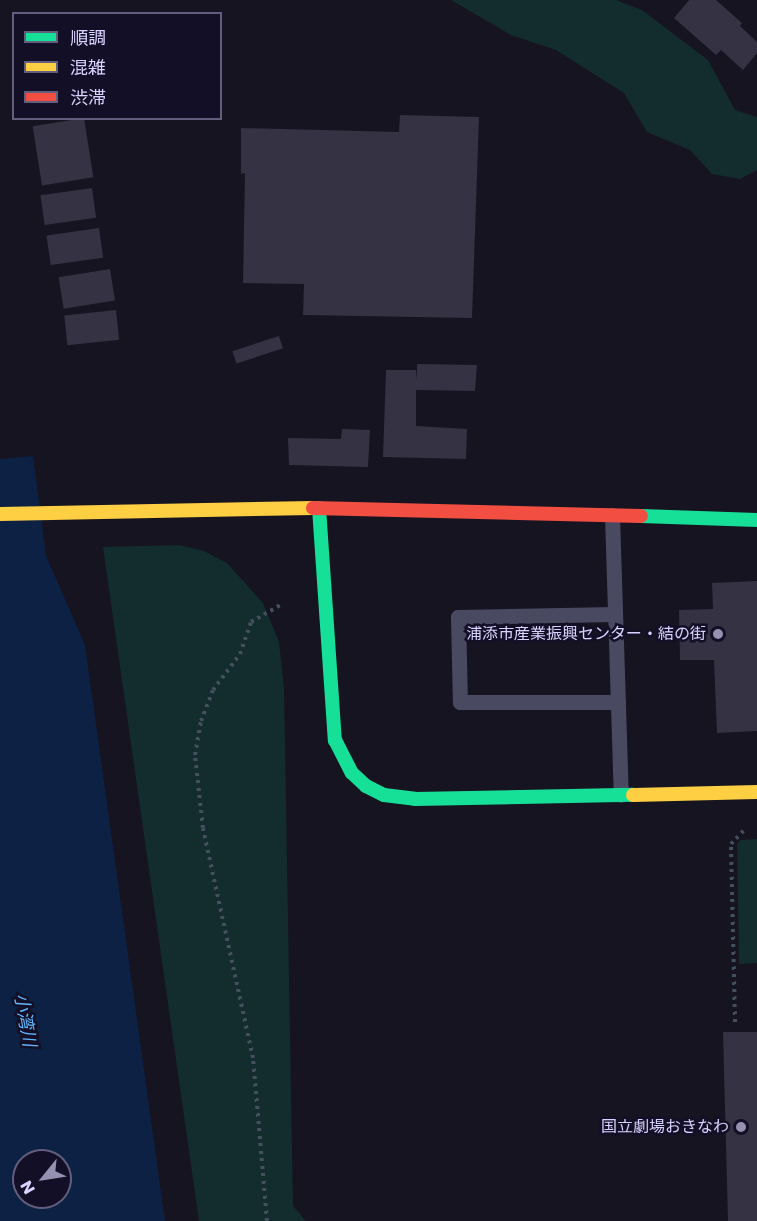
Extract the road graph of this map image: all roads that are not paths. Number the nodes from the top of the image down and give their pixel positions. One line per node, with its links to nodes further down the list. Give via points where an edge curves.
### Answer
1 (319, 508): 2 (street); 3 (street); 8 (street, via 332,719 335,740 352,773 384,795 415,799)
2 (0, 514)
3 (612, 515): 4 (street); 5 (lane)
4 (757, 520)
5 (615, 614): 6 (lane); 6 (lane, via 458,617 460,702)
6 (618, 702): 8 (lane)
7 (757, 792): 8 (street)
8 (621, 795)

